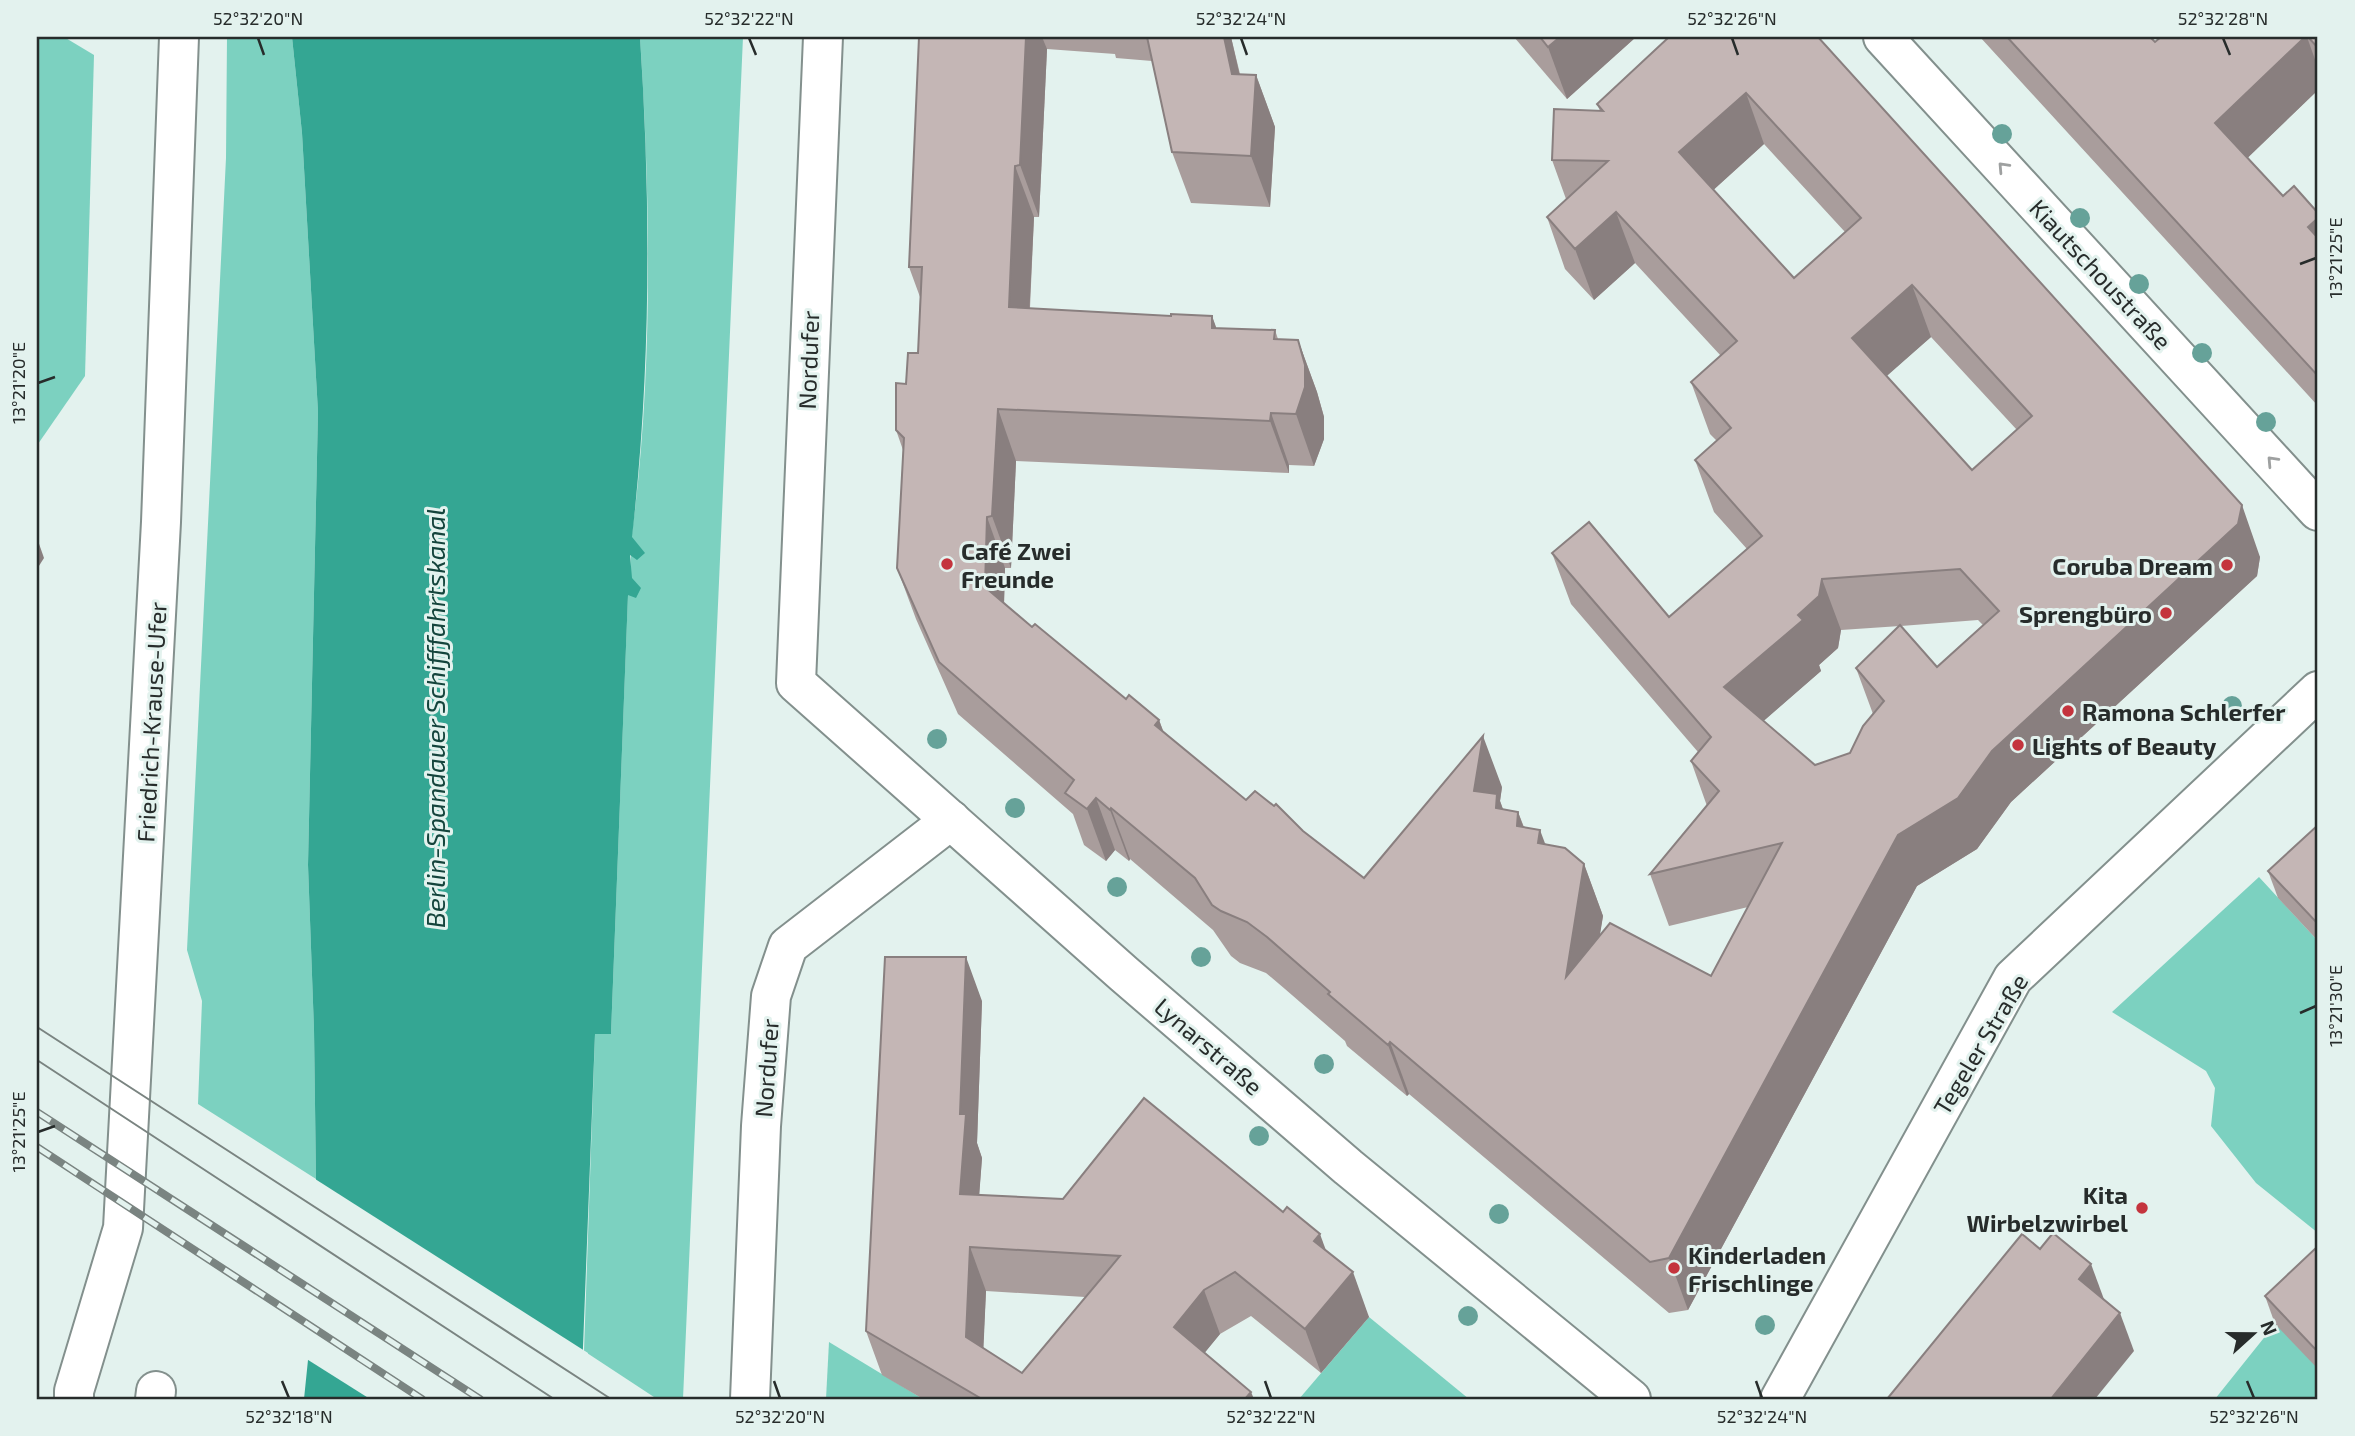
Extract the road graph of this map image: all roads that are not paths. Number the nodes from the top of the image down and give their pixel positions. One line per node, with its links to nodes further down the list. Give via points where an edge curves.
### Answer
1 (179, 37): 8 (street, Friedrich-Krause-Ufer, via 161,522 123,1228)
2 (823, 37): 5 (street, Nordufer)
3 (1883, 37): 4 (street, Kiautschoustraße, one-way to 3)
4 (2318, 511)
5 (796, 683): 7 (street, Lynarstraße)
6 (2318, 691): 11 (street, Tegeler Straße, via 2012,978)
7 (951, 820): 9 (street, Nordufer, via 788,946 771,996); 10 (street, Lynarstraße, via 1348,1167)
8 (74, 1399)
9 (750, 1399)
10 (1631, 1399)
11 (1780, 1399)

